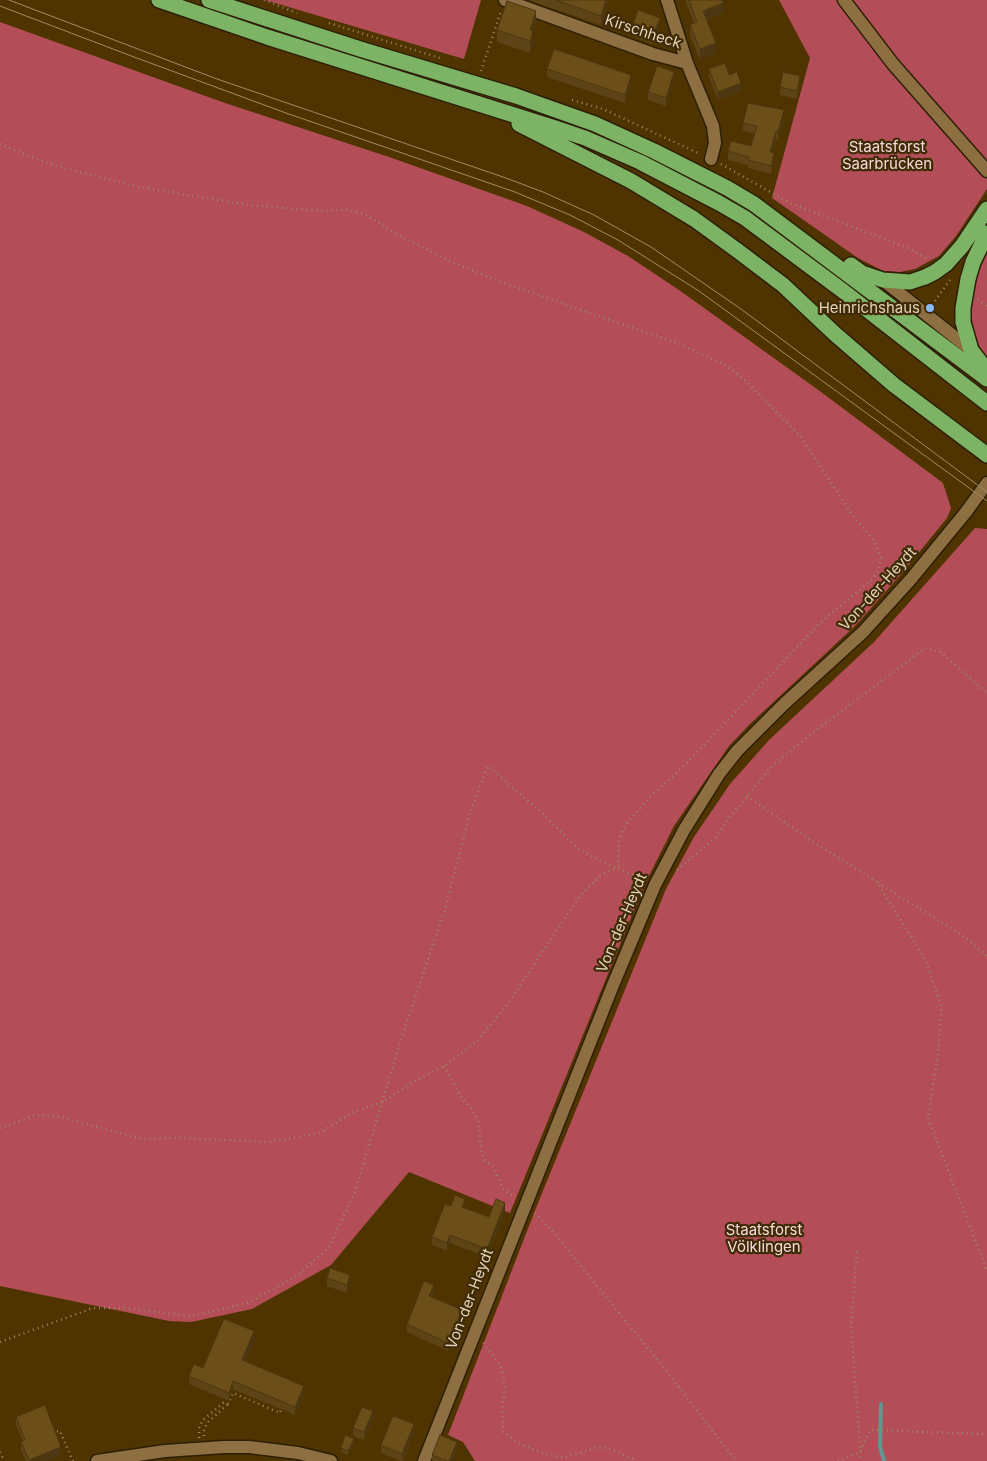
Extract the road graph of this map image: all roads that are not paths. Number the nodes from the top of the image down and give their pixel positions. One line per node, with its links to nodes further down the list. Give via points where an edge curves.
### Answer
1 (159, 0): 7 (highway)
2 (209, 0): 12 (highway, via 595,124 728,188)
3 (505, 0): 6 (street, Kirschheck, via 658,56)
4 (667, 0): 6 (street, Kirschheck)
5 (844, 0): 9 (street, via 892,64)
6 (687, 63): 8 (street, Kirschheck, via 714,126)
7 (459, 97): 17 (highway, via 585,138 640,162 745,218); 18 (highway, via 603,166 694,219 782,285 894,384)
8 (712, 159)
9 (987, 171)
10 (987, 209): 13 (highway, bridge, via 962,246 936,272 910,282)
11 (987, 233): 14 (highway, bridge, via 962,282 963,322)
12 (799, 237): 13 (highway, via 862,273); 16 (highway)
13 (882, 280): 14 (street)
14 (971, 350): 15 (highway)
15 (987, 371)
16 (987, 379)
17 (987, 403)
18 (987, 455)
19 (987, 482): 22 (street, Von-der-Heydt, via 917,572 863,632 737,751 699,804 674,847 655,885 525,1202)
20 (97, 1461): 21 (street, via 205,1447 298,1453)
21 (331, 1461)
22 (424, 1461)

